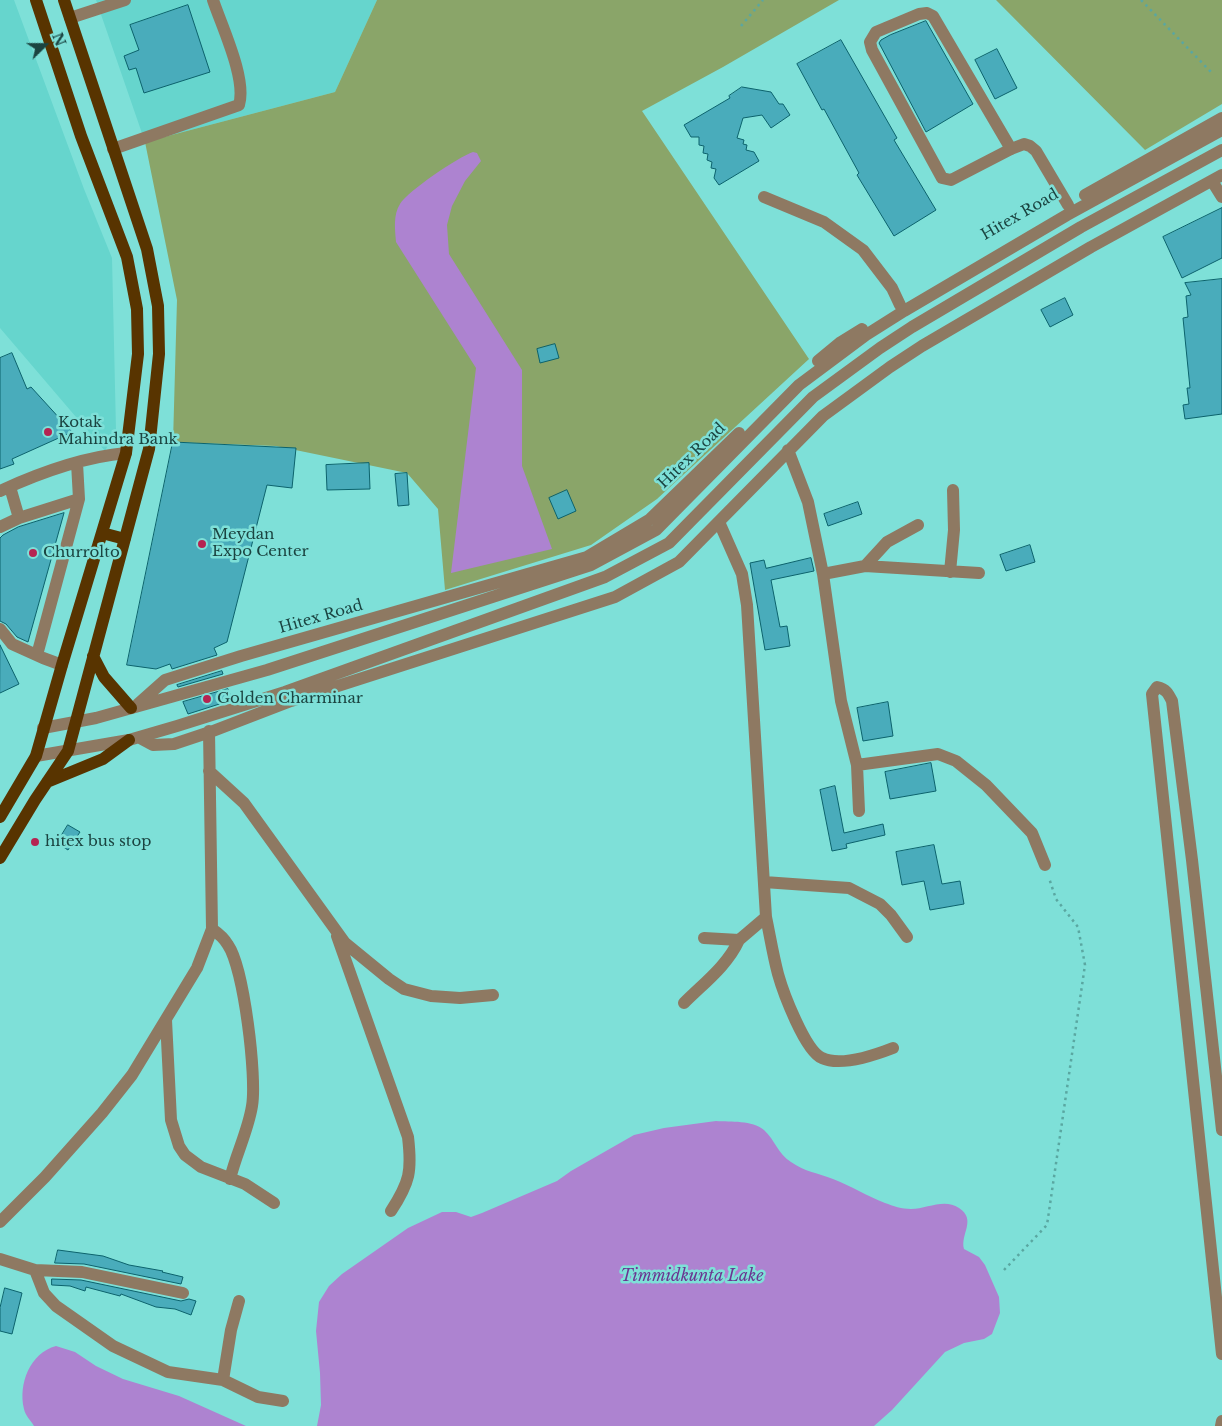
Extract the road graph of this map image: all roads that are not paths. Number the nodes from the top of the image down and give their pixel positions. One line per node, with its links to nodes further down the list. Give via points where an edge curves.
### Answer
1 (36, 0): 17 (main road, via 81,136 127,257 137,309 138,354)
2 (64, 0): 5 (main road)
3 (125, 0): 5 (street)
4 (213, 0): 9 (street, via 238,73 242,96 238,105)
5 (70, 18): 9 (main road)
6 (1222, 118): 14 (street, Hitex Road)
7 (1222, 130): 36 (street, Hitex Road, via 1067,215 866,336 799,385 656,530 591,565 267,670)
8 (1011, 148): 8 (street, via 950,180 942,178 872,50 870,42 876,32 919,14 933,16); 14 (street, via 1024,144 1036,151)
9 (113, 149): 27 (main road, via 147,249 158,306 159,354 149,449)
10 (1222, 150): 40 (street, via 1081,227 880,348 813,397 669,543 605,577 285,692)
11 (1217, 178): 13 (street); 16 (street, via 1091,246 922,346 823,416)
12 (764, 197): 15 (street, via 824,222 863,250 892,288)
13 (1222, 197)
14 (1068, 205): 15 (street, Hitex Road)
15 (900, 305): 36 (street, Hitex Road, via 841,342 789,384 649,520 587,557 165,680)
16 (788, 450): 23 (street); 31 (street, via 808,502)
17 (126, 453): 18 (street, via 107,454); 26 (main road)
18 (77, 463): 19 (street); 21 (street)
19 (5, 489): 22 (street)
20 (954, 490): 29 (street)
21 (79, 499): 22 (street); 33 (street)
22 (19, 518): 25 (street)
23 (719, 522): 39 (street, via 679,562 615,597 291,701); 50 (street, via 742,574 747,605)
24 (918, 525): 28 (street, via 887,542)
25 (0, 527)
26 (102, 533): 27 (main road); 35 (main road)
27 (125, 539): 34 (main road)
28 (865, 566): 29 (street); 31 (street)
29 (950, 572): 30 (street)
30 (980, 573)
31 (824, 574): 43 (street, via 841,701)
32 (0, 629): 33 (street, via 12,644)
33 (37, 656): 35 (street)
34 (93, 656): 36 (main road, via 104,677); 37 (main road)
35 (62, 665): 38 (main road)
36 (133, 708): 37 (street, Hitex Road)
37 (74, 724): 38 (street, Hitex Road); 41 (main road)
38 (43, 728): 42 (main road)
39 (209, 731): 40 (street, via 174,744 153,745); 44 (street)
40 (134, 739): 41 (street); 45 (main road, via 103,759)
41 (68, 751): 42 (street); 45 (main road)
42 (36, 756): 47 (main road)
43 (857, 766): 46 (street); 49 (street, via 938,754 956,761 986,785 1032,833)
44 (210, 771): 52 (street); 53 (street, via 244,803)
45 (47, 782): 48 (main road)
46 (860, 810)
47 (0, 817)
48 (0, 858)
49 (1045, 865)
50 (764, 882): 51 (street); 54 (street, via 850,888 880,904)
51 (766, 917): 56 (street); 60 (street, via 778,975 799,1028 811,1048 822,1058 840,1061 866,1058)
52 (212, 928): 59 (street, via 197,968); 62 (street, via 229,945 243,988 253,1080 254,1096 248,1122)
53 (335, 931): 57 (street, via 362,958 404,989 431,996 460,998); 64 (street, via 408,1137 411,1161 408,1179)
54 (907, 937)
55 (704, 938): 56 (street)
56 (739, 940): 58 (street, via 724,964)
57 (493, 995)
58 (684, 1003)
59 (166, 1020): 62 (street, via 171,1120 176,1140 185,1156 201,1167); 65 (street, via 132,1075 102,1113)
60 (893, 1048)
61 (1222, 1130): 70 (street, via 1172,702 1164,689 1157,687 1152,694)
62 (230, 1179): 63 (street, via 245,1184)
63 (274, 1203)
64 (391, 1211)
65 (0, 1222)
66 (0, 1259): 67 (street)
67 (35, 1270): 68 (street, via 82,1272); 71 (street, via 44,1293 56,1306 112,1346 168,1372)
68 (183, 1293)
69 (239, 1301): 71 (street)
70 (1222, 1354)
71 (223, 1380): 72 (street, via 258,1397)
72 (283, 1401)
73 (1222, 1421): 74 (street)
74 (1221, 1426)

